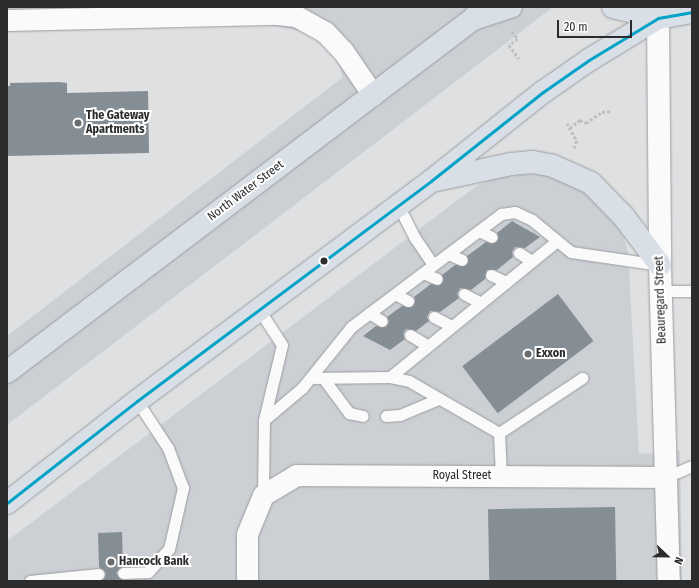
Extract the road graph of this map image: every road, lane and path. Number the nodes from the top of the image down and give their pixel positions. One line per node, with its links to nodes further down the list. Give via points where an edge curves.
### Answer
1 (511, 7): 5 (highway, North Water Street)
2 (613, 7): 6 (highway)
3 (260, 10): 7 (street); 10 (street, via 296,16 325,32 343,51)
4 (692, 12): 6 (highway)
5 (478, 13): 10 (highway, North Water Street)
6 (661, 13): 15 (highway, via 549,88); 25 (street, Beauregard Street)
7 (14, 15)
8 (512, 30): 9 (path, via 518,39 509,45)
9 (519, 59)
10 (373, 95): 43 (highway, North Water Street)
11 (612, 111): 13 (path, via 602,112 586,123 580,120)
12 (567, 123): 13 (path)
13 (570, 128): 14 (path, via 577,141)
14 (572, 152)
15 (431, 181): 16 (highway); 25 (highway, via 511,164 533,162 553,166 591,183 624,217)
16 (398, 205): 24 (lane); 36 (highway)
17 (479, 231): 18 (lane); 19 (lane, via 501,214 515,212 532,220); 21 (lane)
18 (492, 237)
19 (557, 241): 23 (lane); 25 (lane, via 570,252)
20 (519, 253): 23 (lane)
21 (448, 254): 22 (lane); 24 (lane)
22 (462, 260)
23 (532, 261): 29 (lane)
24 (433, 265): 26 (lane)
25 (660, 265): 31 (street, Beauregard Street)
26 (423, 272): 28 (lane); 32 (lane)
27 (491, 274): 29 (lane)
28 (437, 279)
29 (506, 282): 35 (lane)
30 (692, 290): 31 (lane)
31 (661, 291): 56 (street, Beauregard Street)
32 (395, 294): 34 (lane); 37 (lane)
33 (464, 294): 35 (lane)
34 (408, 301)
35 (481, 303): 40 (lane)
36 (260, 311): 49 (highway); 52 (lane, via 282,345)
37 (369, 314): 39 (lane); 45 (lane, via 352,327)
38 (434, 317): 40 (lane)
39 (382, 321)
40 (452, 326): 42 (lane)
41 (410, 335): 42 (lane)
42 (428, 346): 44 (lane)
43 (7, 372)
44 (390, 377): 46 (lane); 48 (lane, via 409,381)
45 (310, 378): 46 (lane); 52 (lane)
46 (323, 378): 50 (lane, via 349,413)
47 (582, 378): 53 (lane)
48 (438, 399): 51 (lane, via 400,415); 53 (lane)
49 (137, 401): 58 (highway); 59 (lane, via 168,448 183,488 170,549 148,572)
50 (362, 416)
51 (386, 416)
52 (264, 420): 57 (lane)
53 (499, 433): 55 (lane)
54 (692, 466): 56 (lane)
55 (501, 476): 56 (street, Royal Street); 57 (street, Royal Street, via 296,475)
56 (666, 477): 63 (street, Beauregard Street)
57 (263, 495): 62 (street, via 246,534)
58 (7, 503)
59 (123, 573)
60 (99, 574): 61 (lane)
61 (30, 581)
62 (246, 581)
63 (670, 581)

